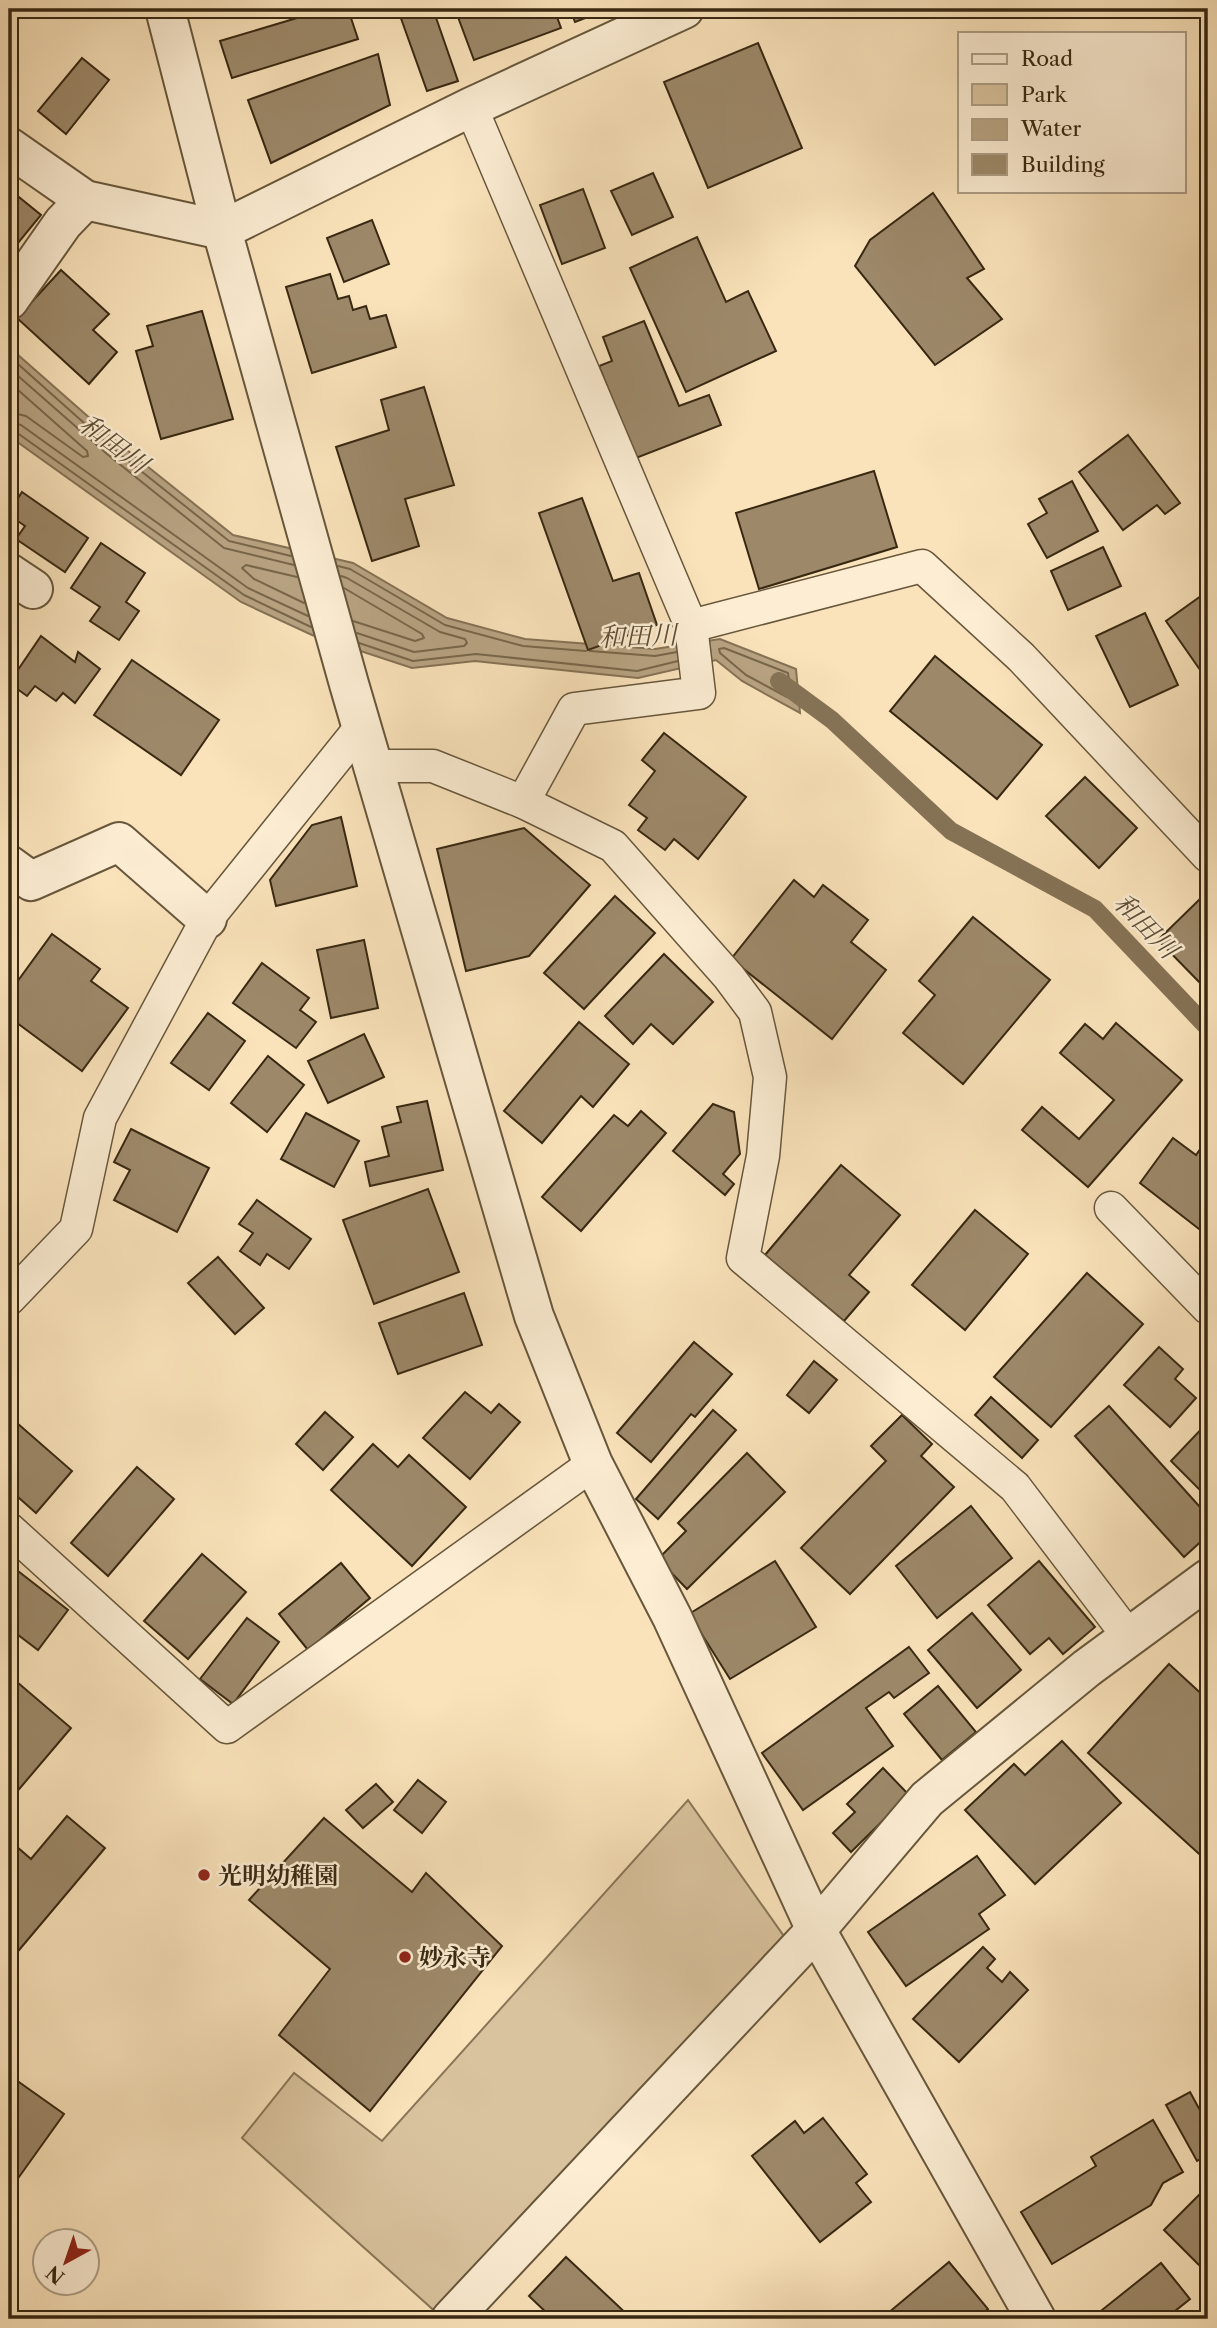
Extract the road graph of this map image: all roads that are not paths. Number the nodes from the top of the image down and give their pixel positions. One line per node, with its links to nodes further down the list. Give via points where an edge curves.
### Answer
1 (165, 9): 6 (street)
2 (684, 9): 3 (street)
3 (471, 107): 6 (street); 8 (lane)
4 (9, 147): 5 (street)
5 (85, 200): 6 (street); 7 (street, via 63,223)
6 (222, 230): 9 (street)
7 (9, 300)
8 (691, 630): 11 (lane, via 699,693 574,709); 12 (lane, via 922,566 1021,657)
9 (362, 726): 10 (street); 14 (lane)
10 (374, 766): 11 (lane, via 433,766); 18 (street, via 534,1316)
11 (523, 802): 21 (lane, via 613,846 729,976 755,1012 770,1077 763,1156 743,1258 1015,1487)
12 (1208, 856)
13 (9, 865): 14 (street, via 31,881 118,842)
14 (207, 919): 16 (lane, via 100,1118 76,1229)
15 (1111, 1208): 17 (lane)
16 (9, 1299)
17 (1208, 1308)
18 (593, 1464): 19 (lane, via 227,1727); 22 (street, via 672,1617)
19 (9, 1528)
20 (1208, 1579): 21 (street)
21 (1129, 1637): 22 (street, via 927,1799)
22 (816, 1930): 23 (street); 24 (street)
23 (451, 2319)
24 (1036, 2319)

